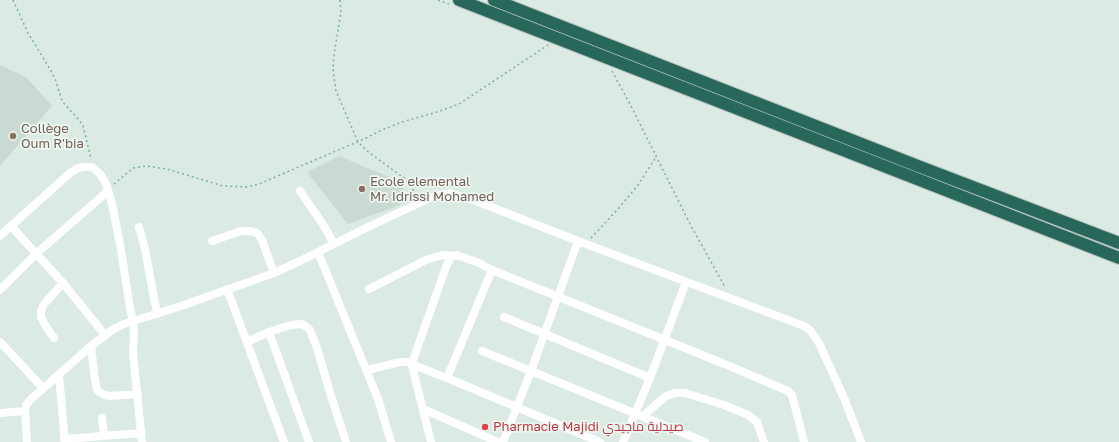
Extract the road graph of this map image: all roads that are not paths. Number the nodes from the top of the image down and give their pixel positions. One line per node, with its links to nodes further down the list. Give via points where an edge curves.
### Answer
1 (459, 0): 15 (highway)
2 (494, 0): 10 (highway)
3 (108, 191): 5 (street, via 101,175 92,167 78,168); 13 (street); 26 (street)
4 (300, 191): 11 (street)
5 (11, 226): 7 (street); 13 (street)
6 (139, 227): 24 (street)
7 (0, 236)
8 (212, 241): 17 (street, via 245,230 257,233)
9 (582, 242): 11 (street, via 458,195 444,193); 18 (street); 23 (street)
10 (1119, 243)
11 (334, 244): 12 (street)
12 (318, 252): 17 (street); 37 (street)
13 (37, 253): 19 (street); 22 (street)
14 (454, 256): 16 (street, via 477,262); 21 (street, via 442,254 426,260); 36 (street, via 446,267)
15 (1119, 258)
16 (492, 270): 23 (street); 40 (street)
17 (274, 273): 20 (street)
18 (686, 282): 31 (street); 67 (street, via 810,330 819,342)
19 (63, 283): 29 (street); 30 (street, via 41,311 41,317)
20 (227, 289): 24 (street); 33 (street)
21 (369, 289)
22 (0, 290)
23 (557, 297): 28 (street); 31 (street)
24 (157, 314): 26 (street)
25 (504, 317): 28 (street)
26 (133, 321): 29 (street); 43 (street, via 133,353)
27 (269, 332): 33 (street); 56 (street); 57 (street, via 296,324 304,325 310,330)
28 (544, 334): 38 (street); 41 (street)
29 (105, 335): 34 (street)
30 (54, 338)
31 (665, 340): 41 (street); 66 (street, via 788,391 792,395)
32 (0, 342): 42 (street)
33 (247, 342): 55 (street)
34 (91, 346): 39 (street); 43 (street, via 97,390 109,396)
35 (482, 351): 38 (street)
36 (412, 364): 37 (street, via 400,362); 40 (street); 45 (street)
37 (368, 370): 58 (street)
38 (531, 371): 44 (street); 48 (street)
39 (59, 375): 42 (street); 52 (street)
40 (446, 378): 44 (street)
41 (650, 378): 48 (street)
42 (43, 388): 46 (street, via 26,405)
43 (138, 394): 50 (street)
44 (517, 408): 61 (street); 62 (street)
45 (423, 409): 59 (street); 60 (street)
46 (25, 411): 47 (street); 53 (street)
47 (1, 412)
48 (639, 415): 63 (street); 64 (street); 65 (street, via 666,396 675,392 685,393 748,415 757,422)
49 (102, 418): 51 (street)
50 (141, 433): 51 (street); 54 (street)
51 (104, 435): 52 (street)
52 (64, 441)
53 (27, 442)
54 (142, 442)
55 (284, 442)
56 (309, 442)
57 (346, 442)
58 (391, 442)
59 (431, 442)
60 (498, 442)
61 (503, 442)
62 (600, 442)
63 (623, 442)
64 (705, 442)
65 (764, 442)
66 (804, 442)
67 (861, 442)

